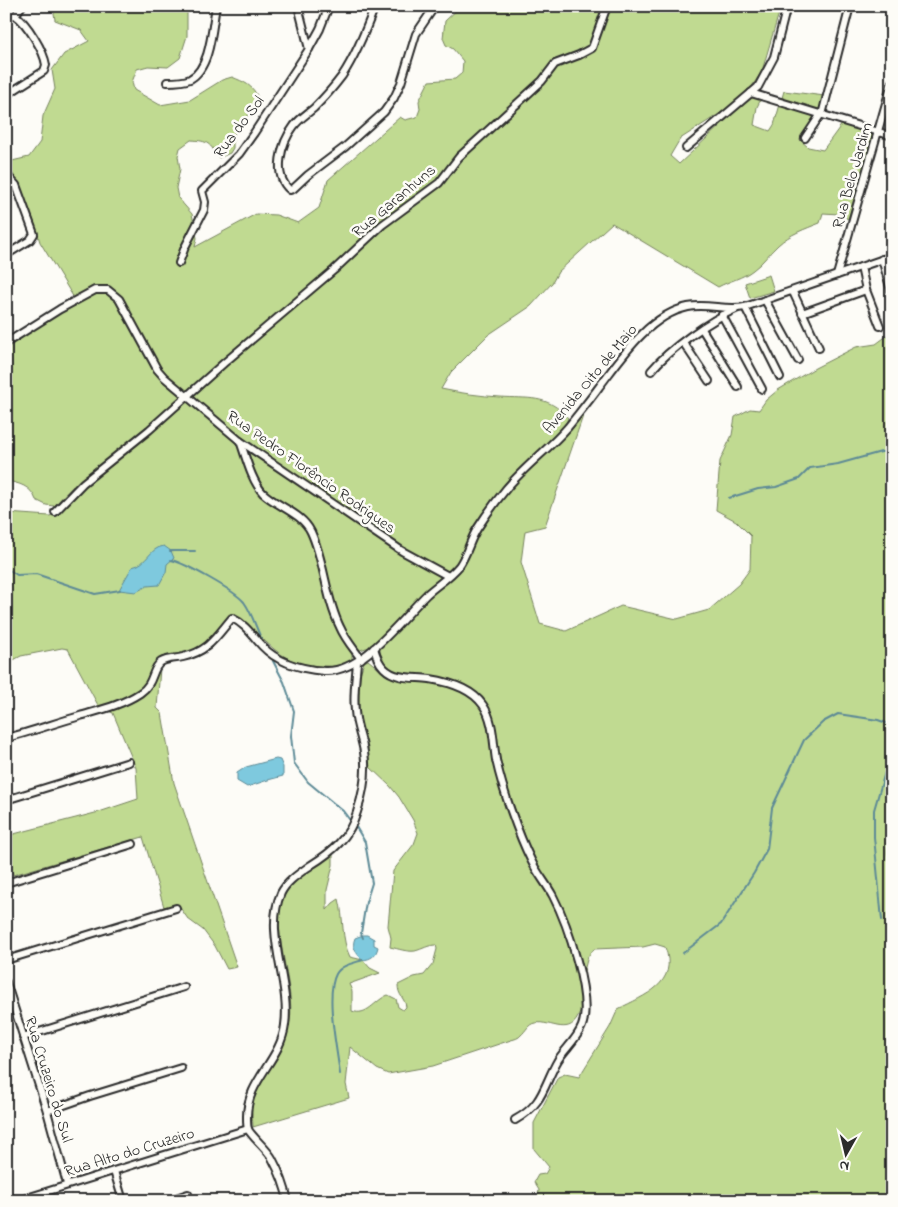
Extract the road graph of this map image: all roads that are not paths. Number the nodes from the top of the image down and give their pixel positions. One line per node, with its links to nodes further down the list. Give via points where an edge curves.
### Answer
1 (22, 6): 11 (street)
2 (216, 6): 13 (street, via 200,70 189,79)
3 (298, 6): 12 (street)
4 (329, 6): 12 (street, Rua do Sol)
5 (375, 6): 6 (street, via 343,74 327,95 294,126 279,170 285,186 292,190 384,112 401,83 416,34)
6 (435, 6)
7 (608, 6): 47 (street, Rua Garanhuns, via 592,48 555,64 537,86 465,151 438,182 382,225)
8 (787, 6): 16 (street, via 774,57 763,80)
9 (850, 6): 17 (street)
10 (6, 15): 11 (street)
11 (15, 15): 15 (street, via 35,40 46,67)
12 (309, 49): 26 (street, Rua do Sol, via 246,145 202,191 204,210)
13 (167, 82)
14 (892, 82): 18 (street, Rua Belo Jardim)
15 (7, 92)
16 (751, 93): 17 (street); 21 (street)
17 (821, 115): 18 (street); 20 (street)
18 (877, 132): 19 (street); 28 (street, Rua Belo Jardim)
19 (892, 136)
20 (805, 138)
21 (686, 148)
22 (6, 174): 23 (street, via 16,185 34,234)
23 (6, 255)
24 (892, 256): 25 (street, Avenida Oito de Maio)
25 (882, 259): 27 (street, Avenida Oito de Maio); 31 (street)
26 (180, 263)
27 (861, 267): 28 (street, Avenida Oito de Maio); 29 (street)
28 (837, 275): 30 (street, Avenida Oito de Maio)
29 (866, 290): 34 (street); 36 (street)
30 (793, 292): 32 (street, Avenida Oito de Maio); 34 (street)
31 (892, 294)
32 (765, 300): 33 (street, Avenida Oito de Maio); 41 (street)
33 (741, 308): 35 (street); 43 (street); 50 (street, Avenida Oito de Maio, via 688,307 670,313 638,338 560,437 506,489 477,530 459,565)
34 (802, 313): 40 (street)
35 (722, 315): 37 (street); 46 (street)
36 (880, 326)
37 (702, 329): 38 (street); 45 (street)
38 (683, 342): 42 (street); 44 (street)
39 (6, 343): 47 (street, Rua Pedro Florêncio Rodrigues, via 96,290 108,290 118,297 157,369)
40 (819, 348)
41 (798, 360)
42 (651, 371)
43 (780, 377)
44 (709, 381)
45 (738, 387)
46 (762, 389)
47 (188, 396): 48 (street, Rua Pedro Florêncio Rodrigues); 49 (street, Rua Garanhuns, via 83,483)
48 (240, 441): 50 (street, Rua Pedro Florêncio Rodrigues, via 402,551); 52 (street, via 262,491 302,520 310,532 340,627)
49 (55, 512)
50 (448, 576): 51 (street, Avenida Oito de Maio)
51 (374, 648): 52 (street, Avenida Oito de Maio); 65 (street, via 388,672 457,686 484,707 511,811 532,862 558,905 576,959 585,1004 582,1027 557,1062 538,1101)
52 (359, 661): 53 (street, Avenida Oito de Maio, via 332,672 293,666 273,656 246,627 232,618 206,648 157,665 147,687 134,697 104,710); 66 (street, via 354,709 365,758 360,802 344,838 329,853 297,874 280,895 275,923 287,1001 285,1025 280,1044 250,1093)
53 (6, 738)
54 (129, 762): 55 (street)
55 (6, 800)
56 (134, 844): 57 (street)
57 (6, 882)
58 (176, 908): 59 (street)
59 (6, 960)
60 (6, 982): 62 (street, Rua Cruzeiro do Sul)
61 (184, 987): 62 (street)
62 (23, 1037): 64 (street, Rua Cruzeiro do Sul)
63 (181, 1068): 64 (street)
64 (47, 1111): 68 (street, Rua Cruzeiro do Sul)
65 (515, 1120)
66 (248, 1129): 67 (street, Rua Alto do Cruzeiro); 73 (street, via 272,1158)
67 (114, 1171): 68 (street, Rua Alto do Cruzeiro); 71 (street)
68 (67, 1184): 70 (street, Rua Alto do Cruzeiro)
69 (188, 1194): 72 (street)
70 (17, 1201)
71 (123, 1201)
72 (166, 1201)
73 (288, 1201)

